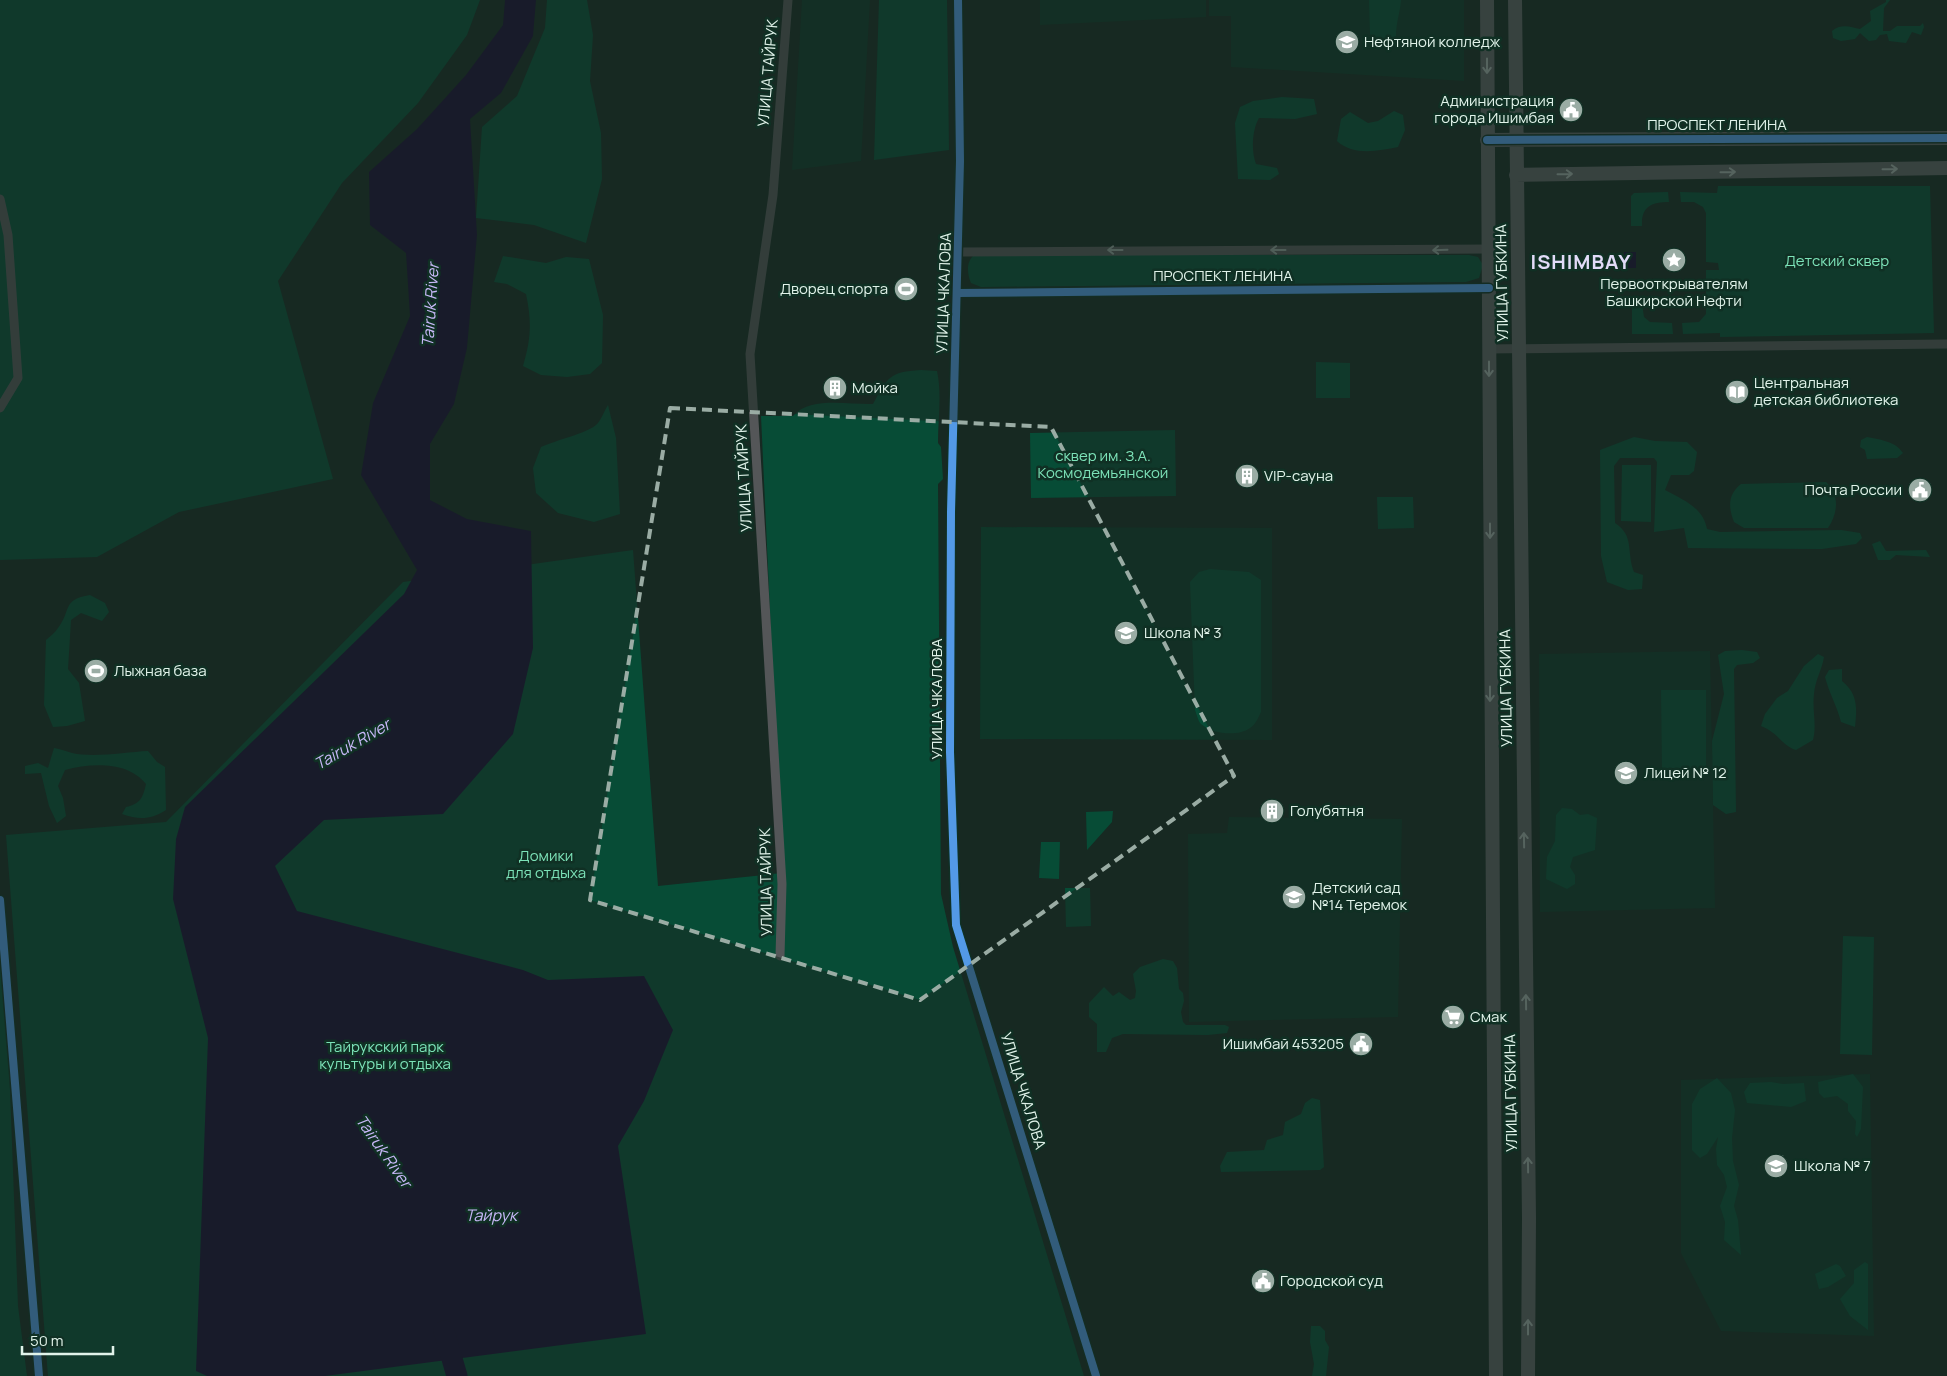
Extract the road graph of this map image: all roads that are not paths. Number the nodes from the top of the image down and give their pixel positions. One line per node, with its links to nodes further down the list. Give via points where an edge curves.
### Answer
1 (788, 0): 20 (street, УЛИЦА ТАЙРУК, via 773,195 750,354 782,884)
2 (958, 0): 12 (street, УЛИЦА ЧКАЛОВА)
3 (1487, 0): 7 (main road, УЛИЦА ГУБКИНА, one-way to 7)
4 (1515, 0): 6 (main road, УЛИЦА ГУБКИНА)
5 (1947, 138): 6 (main road, ПРОСПЕКТ ЛЕНИНА)
6 (1516, 139): 7 (main road, ПРОСПЕКТ ЛЕНИНА); 9 (main road, УЛИЦА ГУБКИНА)
7 (1487, 140): 11 (main road, УЛИЦА ГУБКИНА)
8 (1947, 168): 9 (main road, one-way to 8)
9 (1516, 174): 17 (main road, УЛИЦА ГУБКИНА)
10 (0, 198): 18 (street, via 8,235 18,378)
11 (1489, 249): 12 (street, ПРОСПЕКТ ЛЕНИНА, one-way to 12); 13 (main road, УЛИЦА ГУБКИНА)
12 (960, 252): 14 (street, УЛИЦА ЧКАЛОВА)
13 (1489, 288): 14 (street, ПРОСПЕКТ ЛЕНИНА); 16 (main road, УЛИЦА ГУБКИНА)
14 (958, 292): 22 (street, УЛИЦА ЧКАЛОВА, via 951,512 950,742 956,925)
15 (1947, 344): 17 (street)
16 (1490, 349): 17 (street); 23 (main road, УЛИЦА ГУБКИНА, one-way to 23)
17 (1519, 349): 24 (main road, УЛИЦА ГУБКИНА, one-way to 17)
18 (0, 408)
19 (0, 900): 21 (street)
20 (780, 956)
21 (40, 1376)
22 (1096, 1376)
23 (1496, 1376)
24 (1528, 1376)

